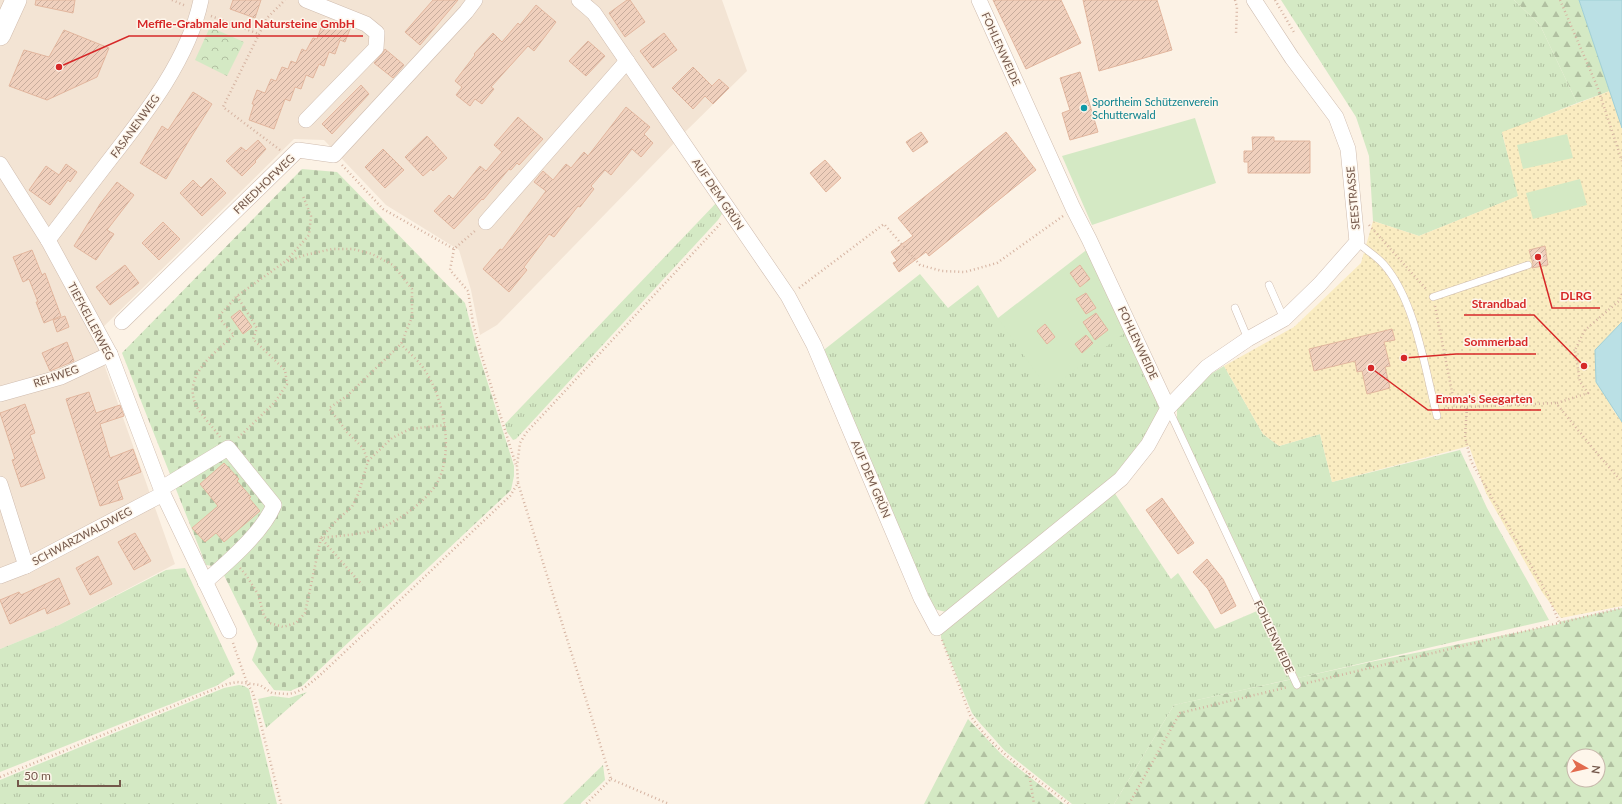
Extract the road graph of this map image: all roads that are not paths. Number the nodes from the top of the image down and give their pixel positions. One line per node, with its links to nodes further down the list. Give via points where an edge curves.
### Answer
1 (16, 0): 8 (street)
2 (306, 0): 10 (street, via 366,24 377,33 376,48)
3 (475, 0): 20 (street, FRIEDHOFWEG, via 334,155 298,150)
4 (579, 0): 9 (street, AUF DEM GRÜN, via 594,12)
5 (979, 0): 24 (street, FOHLENWEIDE, via 1073,208)
6 (1254, 0): 14 (street, SEESTRASSE, via 1292,58 1336,117 1348,149)
7 (200, 6): 13 (street, FASANENWEG, via 186,44 160,92)
8 (0, 35)
9 (627, 61): 12 (street); 24 (street, AUF DEM GRÜN, via 788,296 814,345 921,598 937,628 1121,479 1148,445)
10 (306, 120)
11 (0, 164): 13 (street, TIEFKELLERWEG)
12 (486, 222)
13 (48, 240): 22 (street, TIEFKELLERWEG)
14 (1357, 242): 19 (street, SEESTRASSE, via 1320,284); 25 (lane, via 1385,266 1400,288 1413,320)
15 (1528, 266): 17 (lane)
16 (1269, 285): 19 (lane)
17 (1433, 297)
18 (1234, 308): 21 (lane)
19 (1284, 319): 21 (street, SEESTRASSE)
20 (122, 322)
21 (1248, 339): 24 (street, SEESTRASSE, via 1207,367)
22 (110, 354): 23 (street, REHWEG, via 60,377); 27 (street, TIEFKELLERWEG)
23 (0, 394)
24 (1168, 408): 32 (lane, FOHLENWEIDE)
25 (1437, 416)
26 (0, 484): 28 (street)
27 (162, 491): 28 (street, SCHWARZWALDWEG); 30 (street, TIEFKELLERWEG); 30 (street, via 228,448 274,505 270,516 232,559)
28 (26, 566): 29 (street, SCHWARZWALDWEG)
29 (0, 576)
30 (205, 582): 31 (street, TIEFKELLERWEG)
31 (229, 631)
32 (1297, 685)

